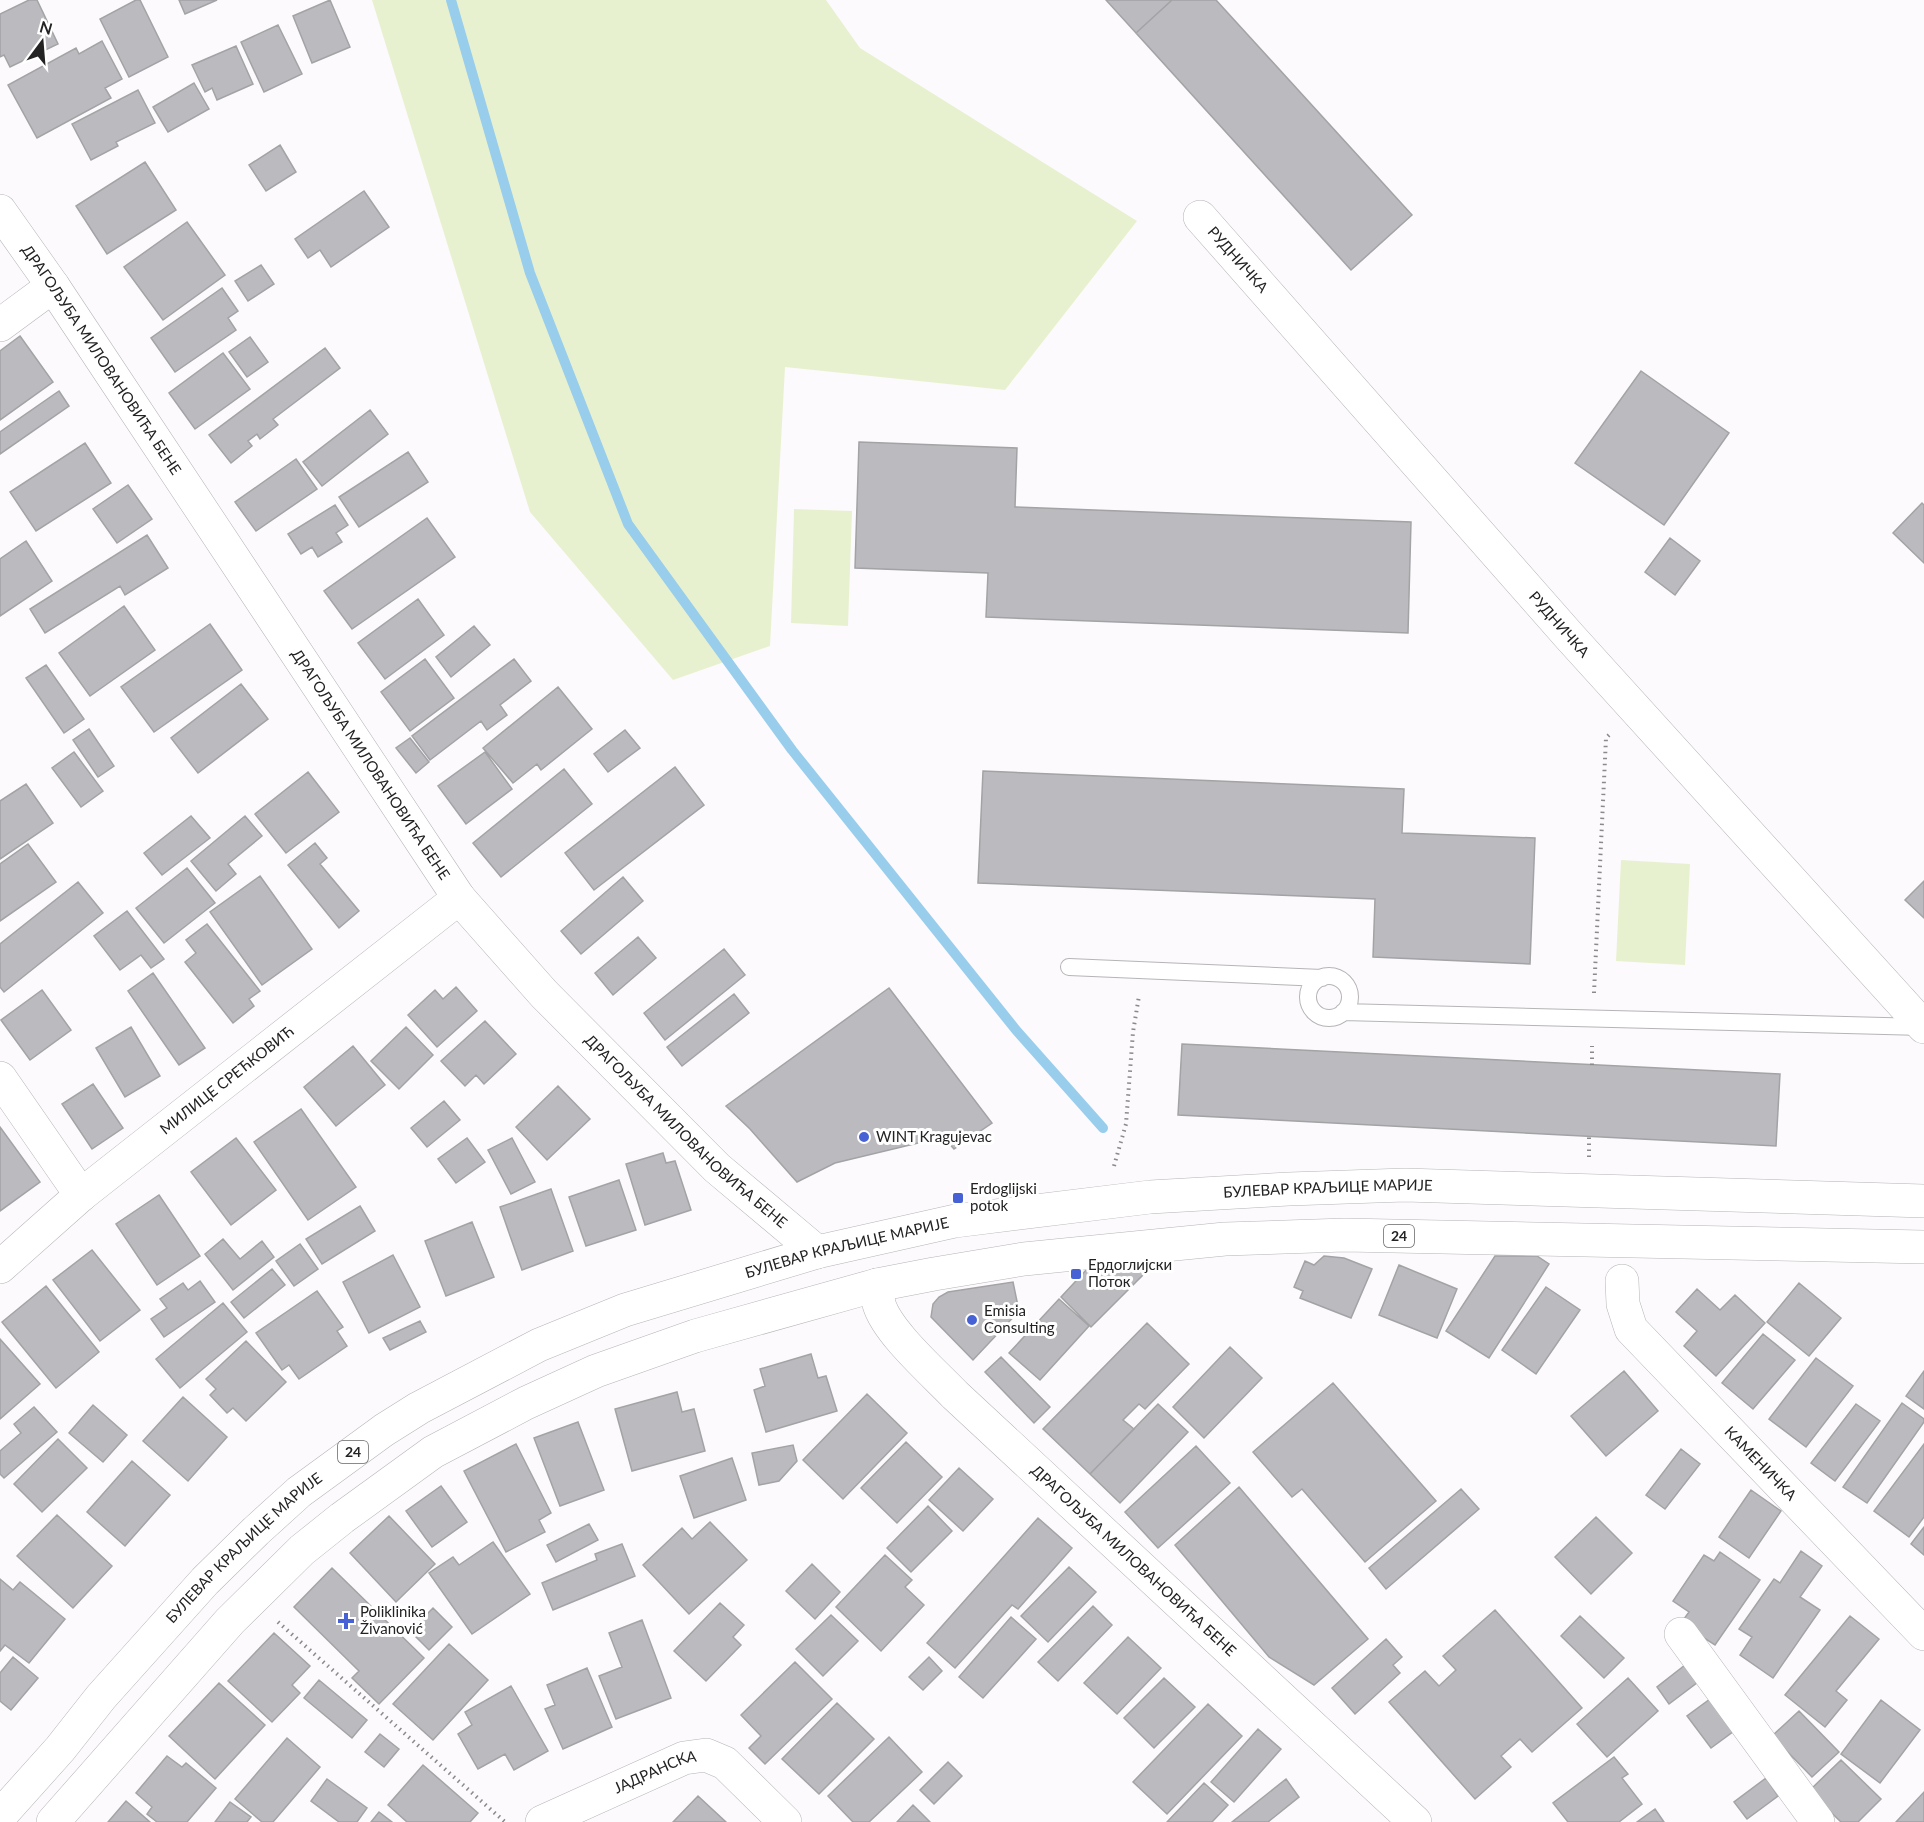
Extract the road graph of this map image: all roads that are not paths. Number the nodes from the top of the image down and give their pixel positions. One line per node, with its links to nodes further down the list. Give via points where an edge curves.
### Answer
1 (0, 211): 3 (street, ДРАГОЉУБА МИЛОВАНОВИЋА БЕНЕ)
2 (1200, 217): 9 (street, РУДНИЧКА, via 1636,710)
3 (53, 286): 4 (street); 5 (street, ДРАГОЉУБА МИЛОВАНОВИЋА БЕНЕ)
4 (0, 325)
5 (459, 898): 11 (street, МИЛИЦЕ СРЕЋКОВИЋ); 14 (street, ДРАГОЉУБА МИЛОВАНОВИЋА БЕНЕ, via 544,994 717,1168)
6 (1069, 967): 7 (lane)
7 (1322, 978): 8 (lane, via 1336,978 1346,986 1349,1000); 8 (lane, via 1309,992 1309,1006 1325,1018)
8 (1343, 1012): 9 (lane)
9 (1924, 1027)
10 (0, 1078): 11 (street)
11 (81, 1195): 15 (street, МИЛИЦЕ СРЕЋКОВИЋ)
12 (1924, 1201): 14 (street, БУЛЕВАР КРАЉИЦЕ МАРИЈЕ / 24, via 1405,1185 1217,1192 1116,1200 955,1221)
13 (1924, 1247): 17 (street, 24, via 1283,1236 1024,1259)
14 (817, 1252): 20 (street, БУЛЕВАР КРАЉИЦЕ МАРИЈЕ / 24, via 625,1310 585,1326 503,1362 384,1430 299,1492 205,1581)
15 (0, 1267)
16 (1622, 1281): 19 (street, КАМЕНИЧКА, via 1623,1304 1631,1329)
17 (877, 1285): 21 (street, 24, via 695,1336 597,1371 433,1452 302,1550 199,1654); 24 (street, ДРАГОЉУБА МИЛОВАНОВИЋА БЕНЕ, via 885,1317 955,1395)
18 (1681, 1634): 25 (street)
19 (1924, 1634)
20 (0, 1816)
21 (53, 1822)
22 (542, 1822): 23 (street, ЈАДРАНСКА, via 684,1758 706,1755 726,1763)
23 (785, 1822)
24 (1414, 1822)
25 (1818, 1822)

